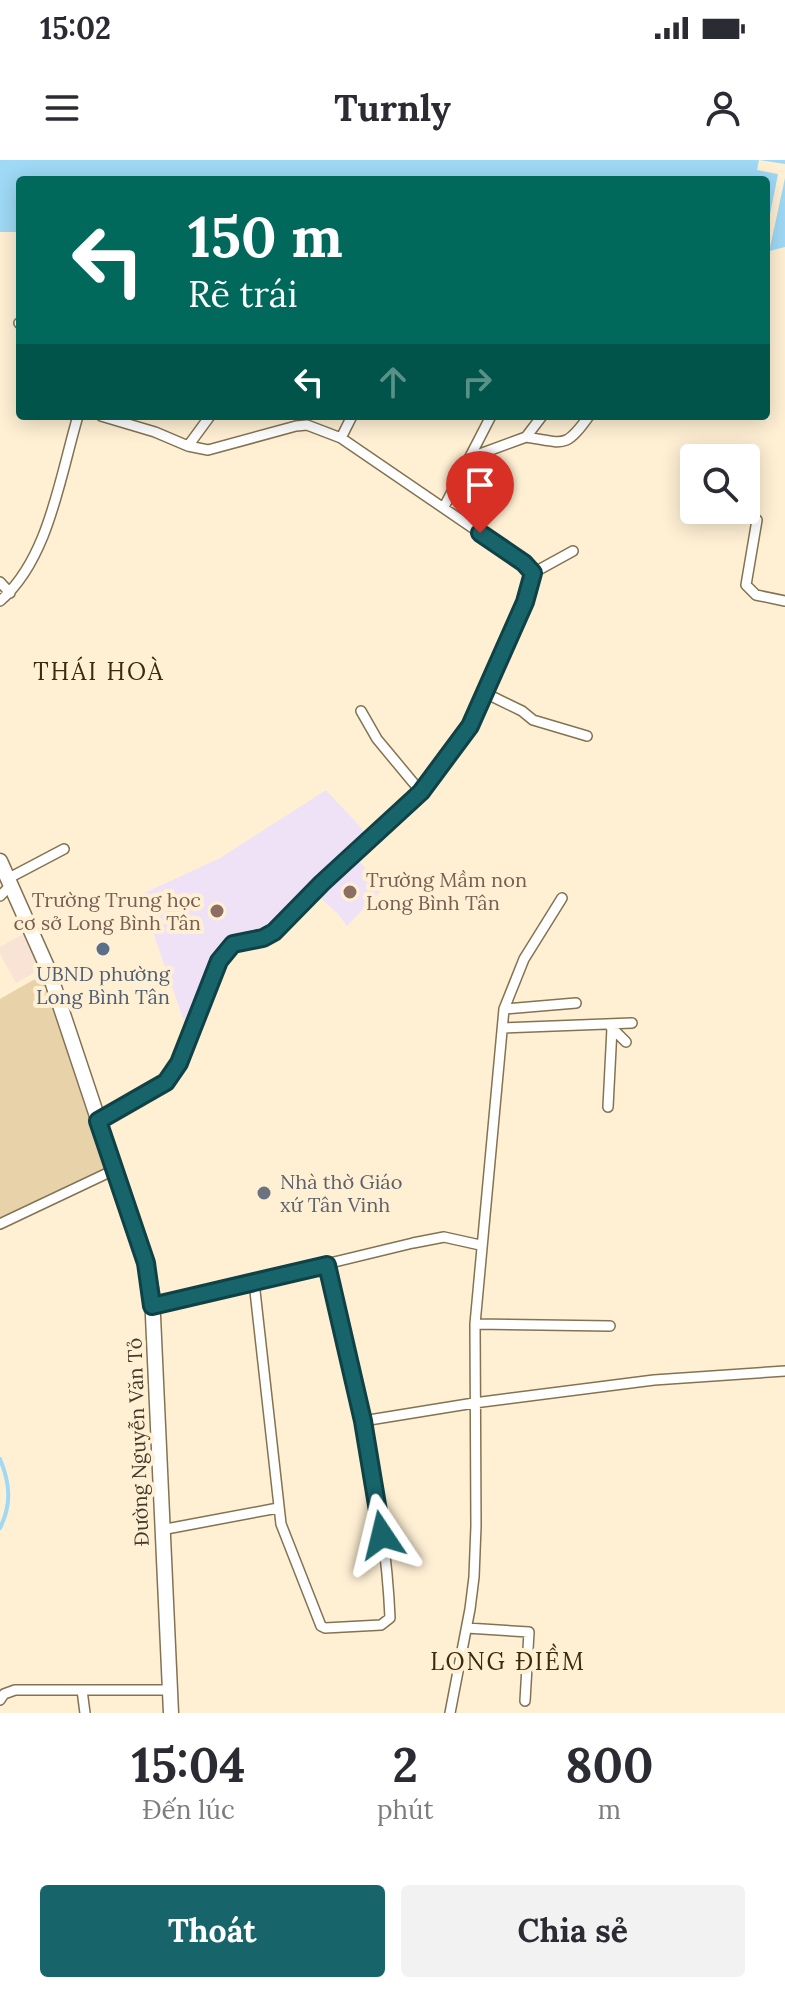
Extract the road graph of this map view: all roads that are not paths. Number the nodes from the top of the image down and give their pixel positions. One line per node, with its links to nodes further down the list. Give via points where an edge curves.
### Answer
1 (77, 420): 19 (street, via 37,550)
2 (114, 420): 12 (street)
3 (207, 420): 12 (street)
4 (298, 420): 9 (street)
5 (350, 420): 11 (street)
6 (489, 420): 13 (street)
7 (539, 420): 10 (street)
8 (586, 420): 10 (street, via 573,438 564,441)
9 (296, 426): 11 (street); 12 (street, via 208,450)
10 (526, 437): 13 (street)
11 (341, 438): 14 (street)
12 (188, 446)
13 (469, 458): 14 (street)
14 (444, 507): 17 (street)
15 (756, 524): 21 (street, via 746,585 756,595)
16 (573, 551): 17 (street)
17 (533, 573): 22 (street)
18 (0, 582): 19 (street)
19 (10, 593): 20 (street)
20 (0, 601)
21 (785, 601)
22 (485, 693): 24 (street, via 533,720); 25 (street, via 470,726)
23 (361, 711): 25 (street)
24 (587, 736)
25 (421, 792): 38 (street, via 274,932 233,944 219,961 179,1063 166,1082)
26 (64, 849): 28 (street)
27 (0, 861): 28 (street, Đường Nguyễn Văn Tỏ)
28 (10, 881): 29 (street); 38 (street, Đường Nguyễn Văn Tỏ, via 48,969)
29 (0, 896)
30 (562, 898): 32 (street, via 524,959)
31 (576, 1003): 32 (street)
32 (504, 1009): 35 (street)
33 (632, 1023): 34 (street)
34 (610, 1026): 35 (street); 36 (street); 37 (street)
35 (503, 1028): 41 (street)
36 (626, 1042)
37 (608, 1107)
38 (98, 1121): 39 (street, Đường Nguyễn Văn Tỏ)
39 (114, 1170): 40 (street); 44 (street, Đường Nguyễn Văn Tỏ, via 146,1263)
40 (0, 1224)
41 (480, 1245): 42 (street, via 444,1237); 45 (street)
42 (327, 1265): 43 (street); 49 (street)
43 (254, 1282): 44 (street); 50 (street)
44 (152, 1306): 51 (street, Đường Nguyễn Văn Tỏ)
45 (475, 1324): 46 (street); 48 (street)
46 (610, 1326)
47 (785, 1371): 48 (street, via 685,1376)
48 (474, 1403): 49 (street); 52 (street, via 476,1526)
49 (363, 1421): 50 (street, via 382,1535 388,1621 321,1626)
50 (278, 1508): 51 (street)
51 (161, 1530): 54 (street, Đường Nguyễn Văn Tỏ)
52 (467, 1628): 56 (street, via 529,1632); 59 (street)
53 (82, 1690): 54 (street); 55 (street, via 15,1690); 57 (street)
54 (170, 1690): 58 (street, Đường Nguyễn Văn Tỏ)
55 (0, 1700)
56 (525, 1701)
57 (85, 1713)
58 (171, 1713)
59 (450, 1713)

